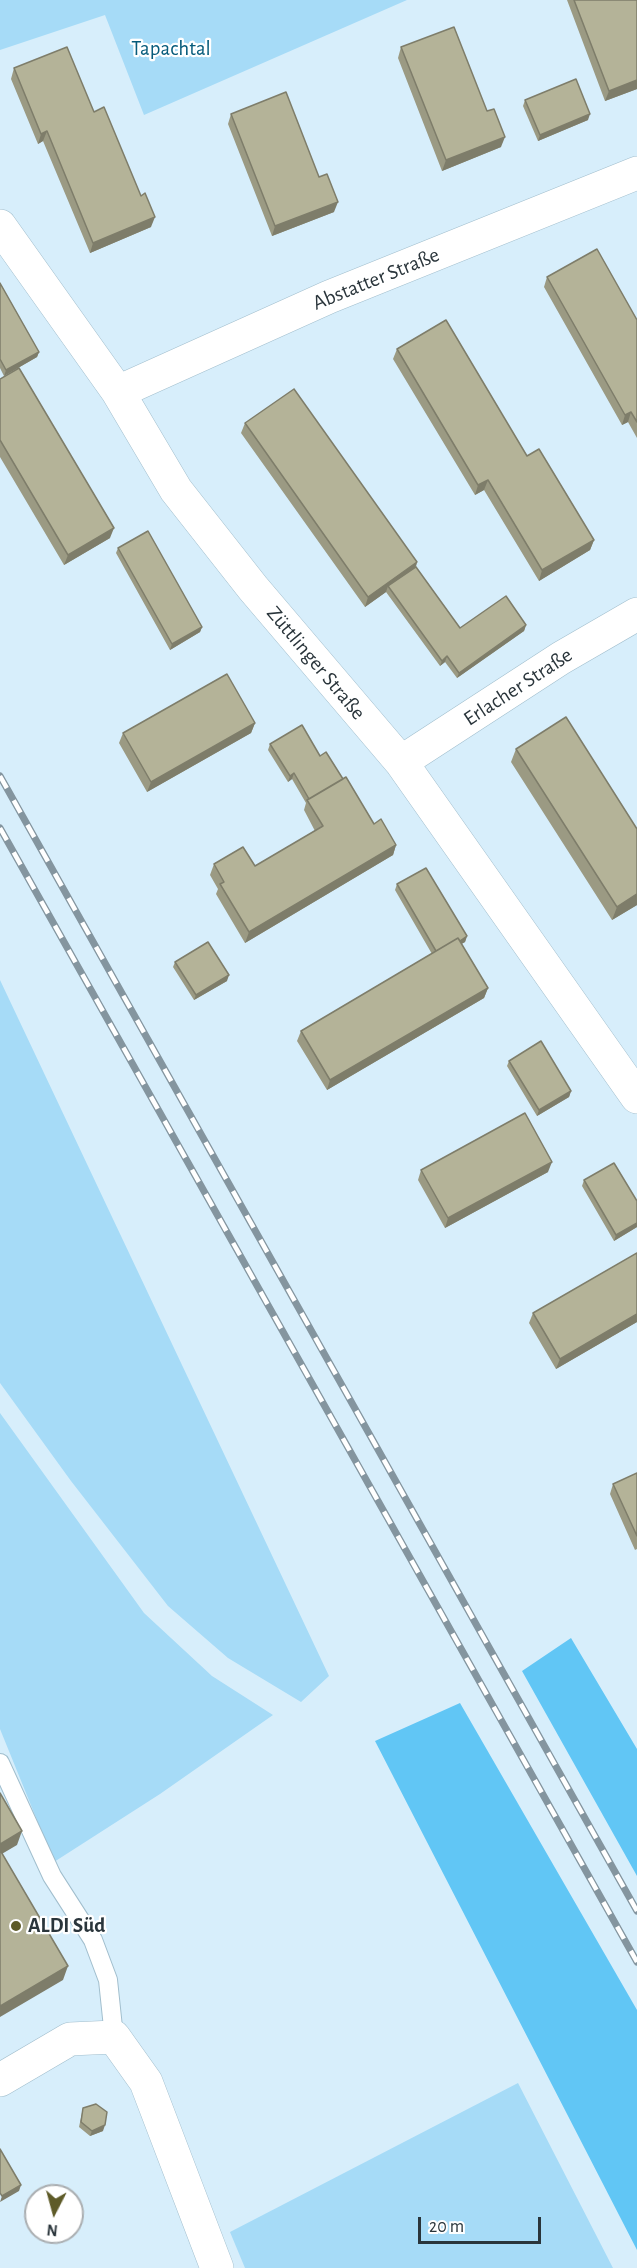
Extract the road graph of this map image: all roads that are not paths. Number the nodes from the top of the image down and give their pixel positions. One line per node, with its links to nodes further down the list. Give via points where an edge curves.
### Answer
1 (637, 173): 3 (street, Abstatter Straße, via 329,297)
2 (0, 226): 3 (street, Züttlinger Straße)
3 (118, 392): 5 (street, Züttlinger Straße, via 176,490 253,588)
4 (637, 614): 5 (street, Erlacher Straße, via 561,658)
5 (401, 762): 6 (street, Züttlinger Straße)
6 (637, 1096)
7 (0, 1763): 8 (lane, via 52,1876 93,1940 108,1980)
8 (114, 2037): 9 (street, via 70,2039); 10 (street, via 146,2082)
9 (0, 2080)
10 (217, 2268)

